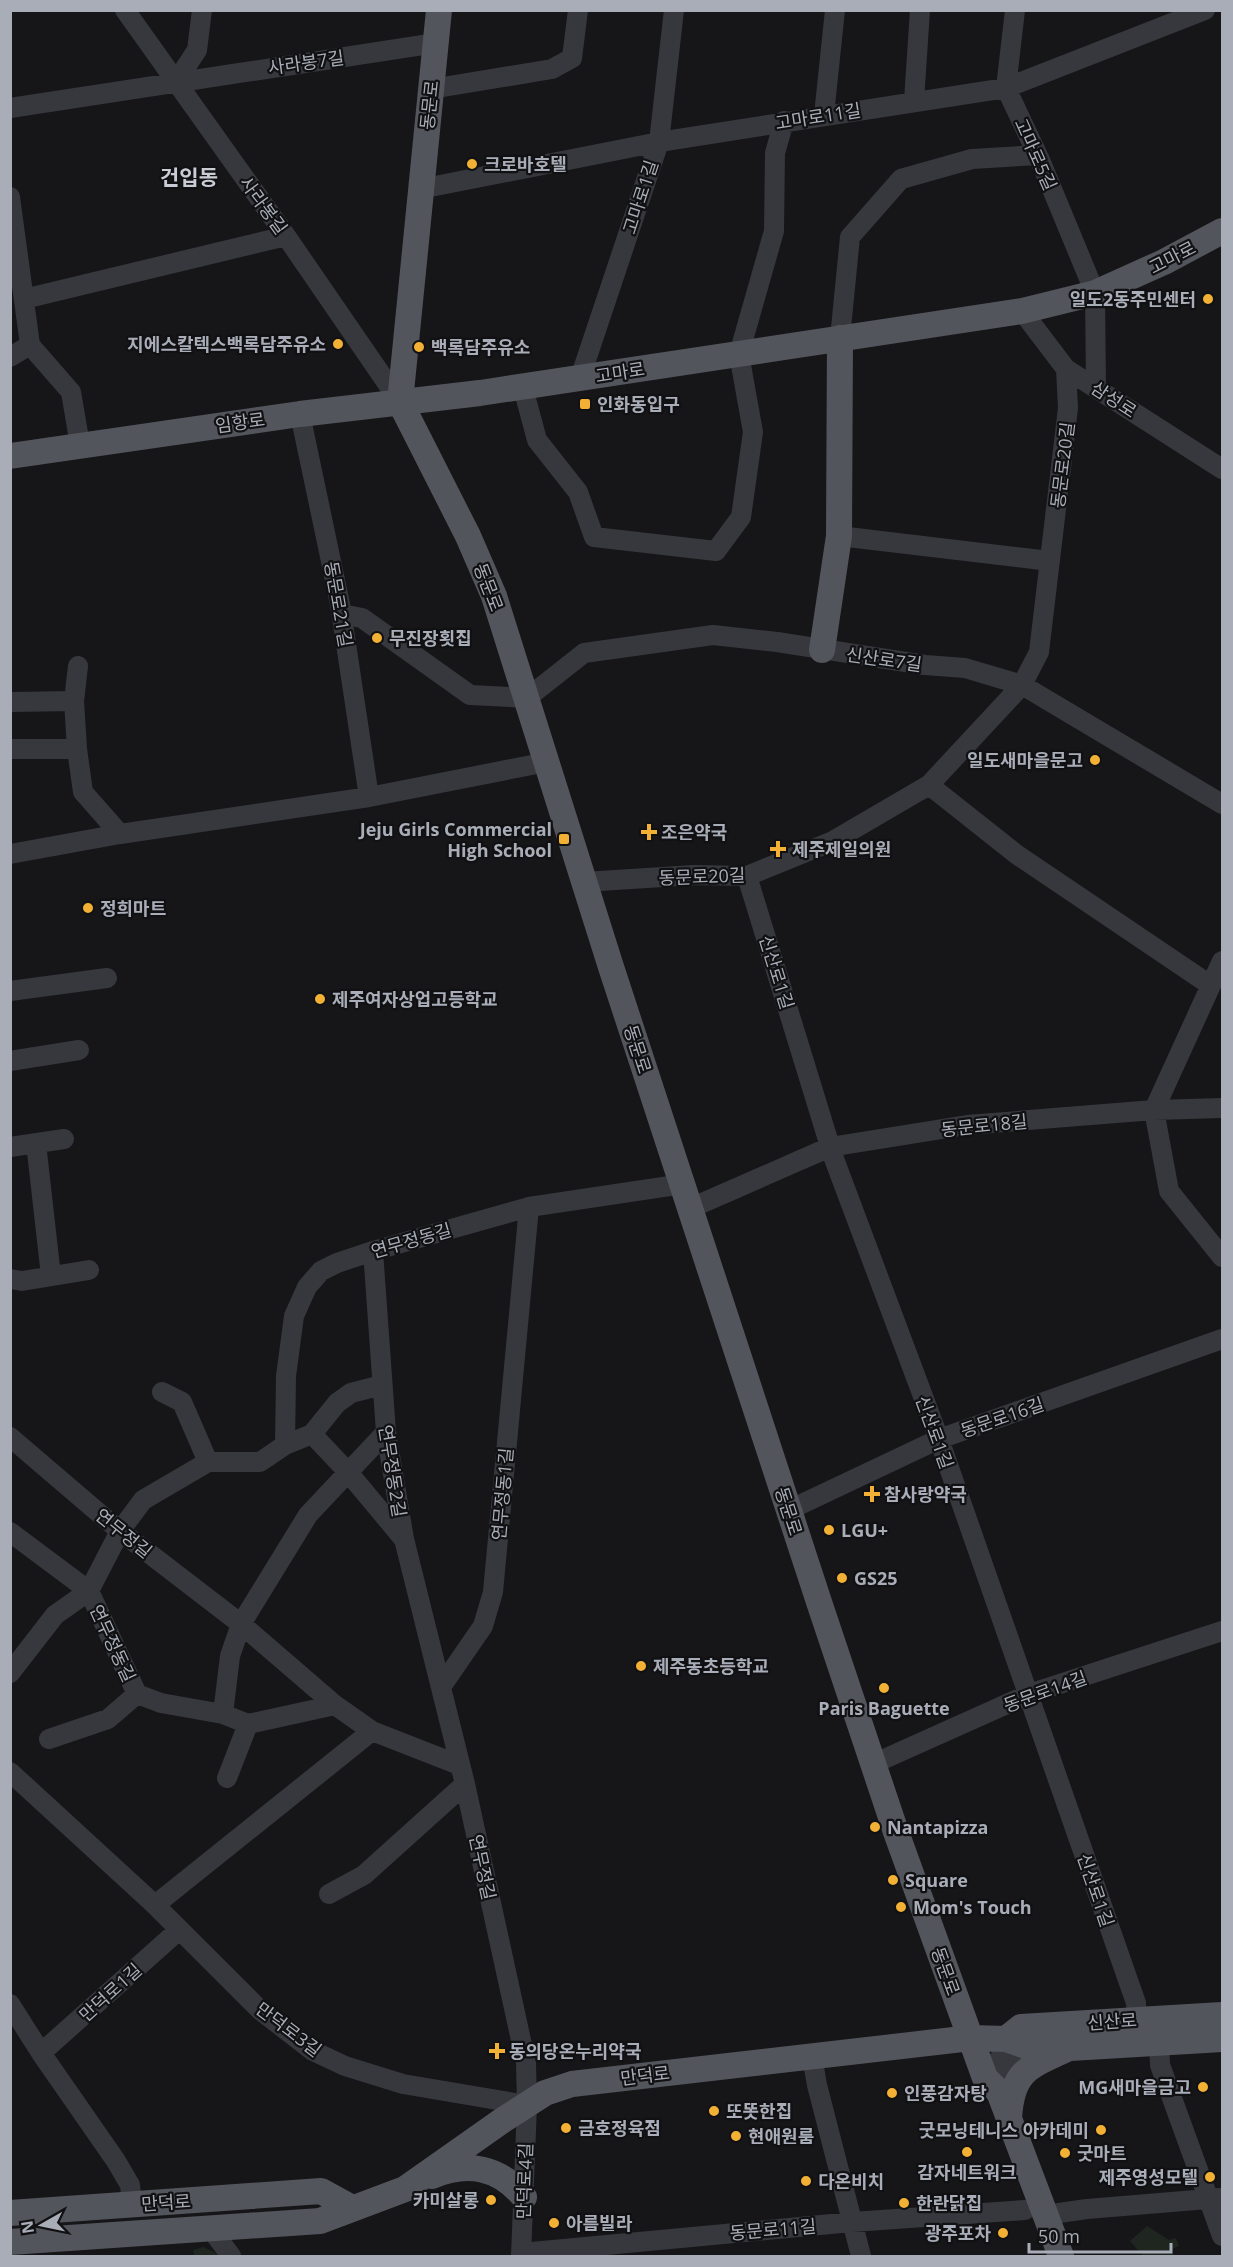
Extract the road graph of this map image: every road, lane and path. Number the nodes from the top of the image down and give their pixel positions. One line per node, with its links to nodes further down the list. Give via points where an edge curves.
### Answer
1 (125, 10): 11 (street, 사라봉길)
2 (202, 10): 11 (street, via 197,50)
3 (439, 10): 10 (main road, 동문로)
4 (578, 10): 12 (street, via 572,58 552,69)
5 (674, 10): 18 (street, 고마로1길)
6 (835, 10): 16 (street)
7 (920, 10): 14 (street)
8 (1015, 10): 13 (street)
9 (1205, 10): 13 (street, 고마로11길)
10 (436, 43): 11 (street, 사라봉7길); 12 (main road, 동문로)
11 (176, 82): 15 (street, 사라봉7길); 23 (street, 사라봉길)
12 (431, 88): 20 (main road, 동문로)
13 (1006, 88): 14 (street, 고마로11길); 19 (street, 고마로5길)
14 (914, 101): 16 (street, 고마로11길)
15 (10, 108)
16 (824, 115): 17 (street, 고마로11길)
17 (784, 121): 18 (street, 고마로11길); 30 (street, via 775,153 774,231)
18 (659, 142): 20 (street, 고마로11길); 33 (street, 고마로1길)
19 (1037, 155): 25 (street, 고마로5길); 28 (street, via 972,159 901,179 850,237)
20 (420, 189): 36 (main road, 동문로)
21 (10, 197): 24 (street)
22 (1222, 231): 25 (main road, 고마로)
23 (286, 236): 26 (street); 36 (street, 사라봉길)
24 (16, 278): 26 (street)
25 (1095, 293): 27 (main road, 고마로); 35 (street)
26 (24, 299): 29 (street)
27 (1022, 311): 28 (main road, 고마로); 32 (street, 삼성로)
28 (840, 338): 30 (main road, 고마로); 41 (main road)
29 (30, 345): 31 (street); 38 (street, via 71,392)
30 (739, 354): 33 (main road, 고마로); 34 (street, via 753,432 741,517 716,551 594,537 578,492 537,440)
31 (10, 357)
32 (1066, 369): 35 (street, 삼성로); 42 (street, 동문로20길, via 1068,408)
33 (580, 378): 34 (main road, 고마로)
34 (525, 386): 36 (main road, 고마로)
35 (1096, 388): 40 (street, 삼성로)
36 (400, 402): 37 (main road, 임항로); 47 (main road, 동문로, via 494,596)
37 (300, 414): 38 (main road, 임항로); 43 (street, 동문로21길)
38 (80, 445): 39 (main road, 임항로)
39 (10, 456)
40 (1222, 469)
41 (839, 536): 42 (street); 44 (main road)
42 (1050, 561): 46 (street, 동문로20길, via 1039,652)
43 (342, 614): 47 (street, via 362,618 470,695); 54 (street, 동문로21길)
44 (822, 650): 46 (street, 신산로7길, via 965,668); 47 (street, 신산로7길, via 713,635 584,653)
45 (78, 666): 48 (street)
46 (1022, 685): 53 (street, 동문로20길); 55 (street, 신산로7길)
47 (527, 698): 52 (main road, 동문로)
48 (74, 701): 49 (street); 51 (street)
49 (10, 702)
50 (10, 749): 51 (street)
51 (77, 749): 56 (street, via 83,792)
52 (547, 762): 54 (street); 59 (main road, 동문로)
53 (928, 785): 58 (street, 동문로20길, via 833,841); 62 (street, via 1016,854)
54 (369, 797): 56 (street)
55 (1222, 804)
56 (120, 834): 57 (street)
57 (10, 854)
58 (747, 876): 59 (street, 동문로20길); 71 (street, 신산로1길)
59 (584, 882): 72 (main road, 동문로)
60 (1222, 961): 62 (street)
61 (107, 978): 63 (street)
62 (1210, 985): 67 (street)
63 (10, 991)
64 (79, 1050): 65 (street)
65 (10, 1060)
66 (1222, 1108): 67 (street, 동문로18길)
67 (1154, 1110): 71 (street, 동문로18길, via 967,1125); 76 (street, via 1169,1191)
68 (64, 1139): 69 (street)
69 (36, 1143): 70 (street); 78 (street)
70 (10, 1147)
71 (830, 1148): 74 (street, 동문로18길); 86 (street, 신산로1길)
72 (683, 1184): 73 (street, 연무정동길); 74 (main road, 동문로)
73 (529, 1207): 75 (street, 연무정동길); 98 (street, 연무정동1길, via 493,1592 483,1626)
74 (691, 1208): 90 (main road, 동문로)
75 (373, 1251): 81 (street, 연무정동2길); 87 (street, 연무정동길, via 321,1271 298,1306 286,1376)
76 (1222, 1257)
77 (88, 1270): 78 (street)
78 (51, 1276): 79 (street)
79 (10, 1279)
80 (1222, 1339): 86 (street, 동문로16길)
81 (382, 1385): 83 (street, 연무정동2길); 84 (street, via 351,1393 337,1403)
82 (162, 1392): 88 (street, via 182,1402)
83 (386, 1432): 89 (street); 93 (street, 연무정동2길)
84 (312, 1434): 87 (street); 89 (street)
85 (10, 1437): 91 (street, 연무정길)
86 (939, 1440): 90 (street, 동문로16길); 100 (street, 신산로1길)
87 (285, 1445): 88 (street, via 261,1462)
88 (208, 1462): 91 (street, 연무정동길, via 143,1500)
89 (347, 1471): 93 (street); 95 (street, via 308,1515)
90 (789, 1510): 106 (main road, 동문로)
91 (120, 1531): 94 (street, 연무정동길); 95 (street, 연무정길)
92 (10, 1532): 94 (street)
93 (404, 1539): 98 (street, 연무정동2길)
94 (89, 1591): 97 (street, 연무정동길, via 55,1615); 99 (street, 연무정동길)
95 (241, 1624): 101 (street, 연무정길); 102 (street, via 230,1656)
96 (1222, 1631): 100 (street, 동문로14길)
97 (10, 1673)
98 (441, 1687): 107 (street)
99 (137, 1694): 102 (street, via 161,1703); 105 (street, via 108,1719)
100 (1029, 1694): 106 (street, 동문로14길); 116 (street, 신산로1길, via 1136,2003)
101 (335, 1705): 103 (street); 104 (street, 연무정길)
102 (223, 1714): 103 (street)
103 (248, 1724): 109 (street)
104 (372, 1731): 107 (street, 연무정길); 112 (street)
105 (49, 1739)
106 (873, 1764): 117 (main road, 동문로)
107 (459, 1765): 110 (street, 연무정길)
108 (10, 1772): 112 (street, 만덕로3길)
109 (227, 1778)
110 (465, 1784): 111 (street, via 364,1875); 125 (street, 연무정길, via 526,2063)
111 (328, 1894)
112 (155, 1905): 113 (street, 만덕로3길)
113 (179, 1930): 122 (street, 만덕로1길); 125 (street, 만덕로3길, via 260,2010 329,2060 403,2084)
114 (10, 2004): 122 (street)
115 (1222, 2015): 116 (main road, 신산로)
116 (1137, 2020): 118 (main road, 신산로, via 1021,2027)
117 (970, 2038): 118 (main road, 신산로); 123 (main road, 만덕로); 124 (main road, 동문로)
118 (1006, 2039): 121 (main road, 신산로, via 1026,2046)
119 (1222, 2039): 120 (main road, 신산로)
120 (1159, 2042): 121 (main road, 신산로); 129 (street, via 1160,2065)
121 (1070, 2048): 126 (main road, via 1031,2066 1021,2075 1011,2097)
122 (41, 2053): 130 (street, via 123,2173 130,2185)
123 (812, 2056): 125 (main road, 만덕로, via 572,2084 545,2093); 134 (street)
124 (995, 2078): 126 (main road, 동문로); 133 (main road, 동문로, via 984,2097)
125 (528, 2105): 127 (main road, 만덕로); 128 (street, 만덕로4길)
126 (1009, 2118): 133 (main road, 동문로)
127 (418, 2181): 128 (main road, via 450,2170 483,2169 510,2182); 131 (main road, 만덕로)
128 (524, 2197): 138 (street, 만덕로4길)
129 (1216, 2198): 133 (street, 동문로11길); 136 (street)
130 (132, 2204): 131 (main road, 만덕로, via 321,2191); 132 (main road, 만덕로)
131 (352, 2208): 135 (main road, 만덕로, via 320,2221)
132 (10, 2213)
133 (1035, 2213): 134 (street, 동문로11길); 141 (main road, 동문로); 142 (main road, 동문로)
134 (852, 2222): 138 (street, 동문로11길); 140 (street)
135 (211, 2229): 137 (main road, 만덕로); 139 (street)
136 (1222, 2236)
137 (10, 2242)
138 (521, 2255)
139 (231, 2256)
140 (861, 2256)
141 (1042, 2256)
142 (1061, 2256)

